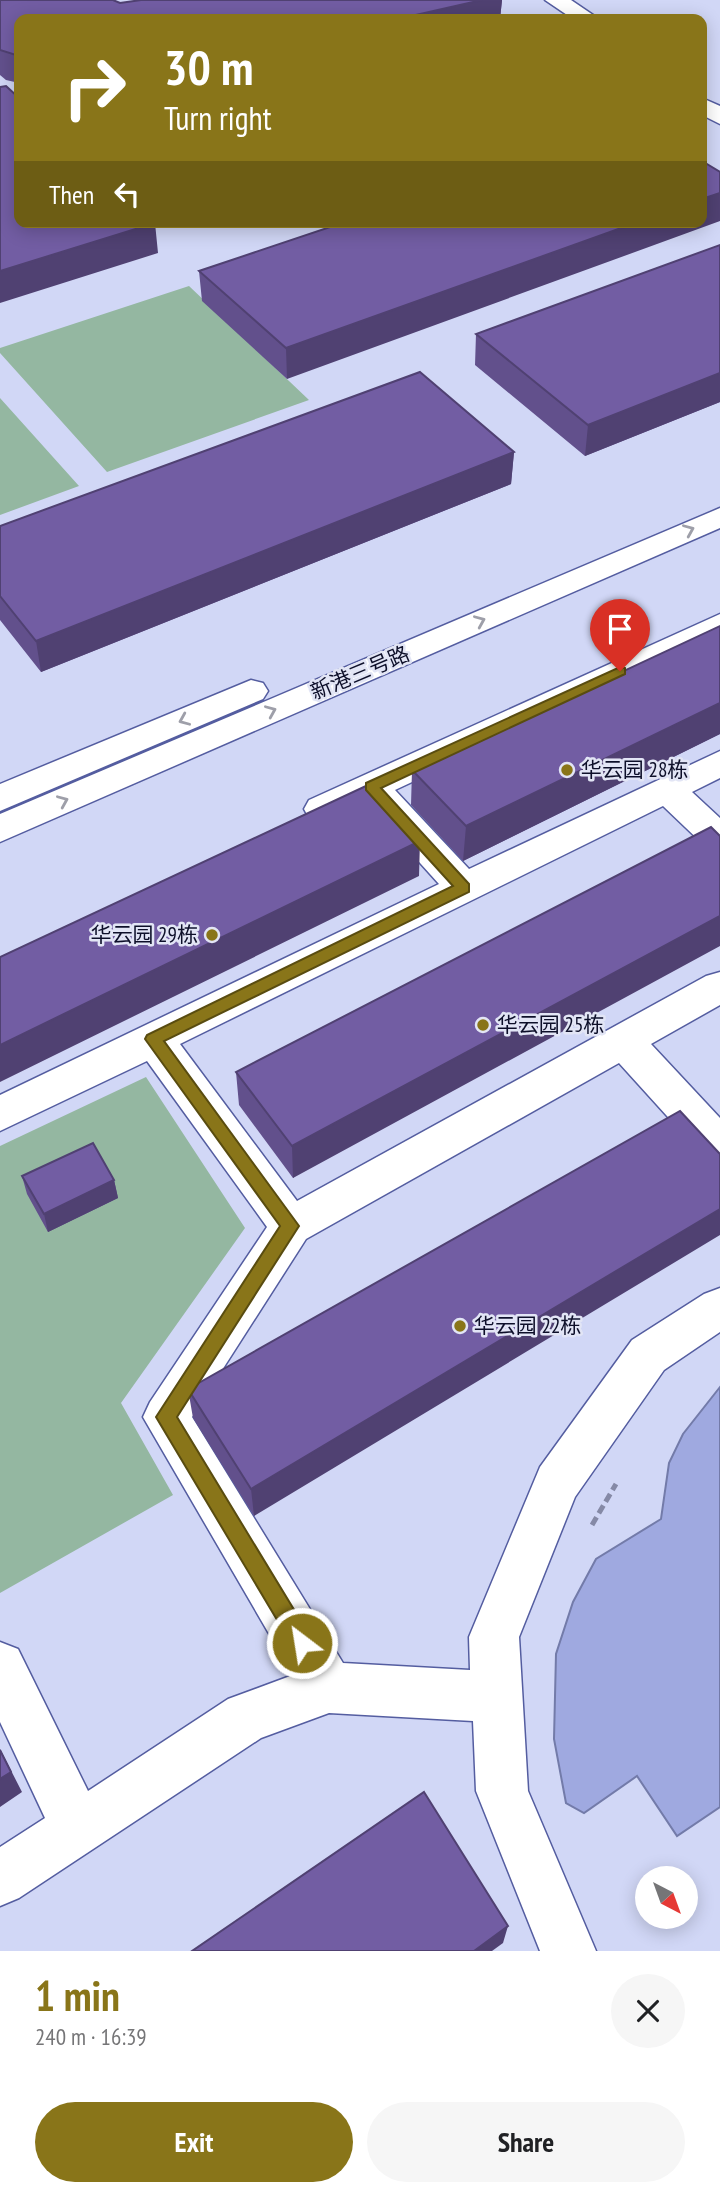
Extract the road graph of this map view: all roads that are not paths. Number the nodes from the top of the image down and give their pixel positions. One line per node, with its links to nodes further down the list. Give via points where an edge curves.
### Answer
1 (530, 0): 3 (street)
2 (556, 0): 4 (street)
3 (553, 14)
4 (580, 14)
5 (720, 492): 11 (street, 新港三号路, one-way to 11)
6 (720, 517): 13 (street, 新港三号路, one-way to 6)
7 (720, 625): 9 (street)
8 (720, 763): 10 (street)
9 (371, 786): 12 (street); 15 (street)
10 (667, 789): 14 (street); 15 (street)
11 (0, 798)
12 (297, 821)
13 (0, 829)
14 (720, 839)
15 (464, 888): 17 (street)
16 (720, 987): 18 (street)
17 (153, 1039): 19 (street); 21 (street)
18 (623, 1041): 20 (street); 21 (street)
19 (0, 1114)
20 (720, 1146)
21 (290, 1226): 24 (street, via 166,1417)
22 (720, 1308): 25 (street, via 649,1355 557,1483 494,1637)
23 (0, 1667): 26 (street)
24 (329, 1688): 25 (street); 26 (street, via 246,1717)
25 (497, 1697): 28 (street, via 502,1791)
26 (78, 1828): 27 (street)
27 (0, 1879)
28 (568, 1951)

